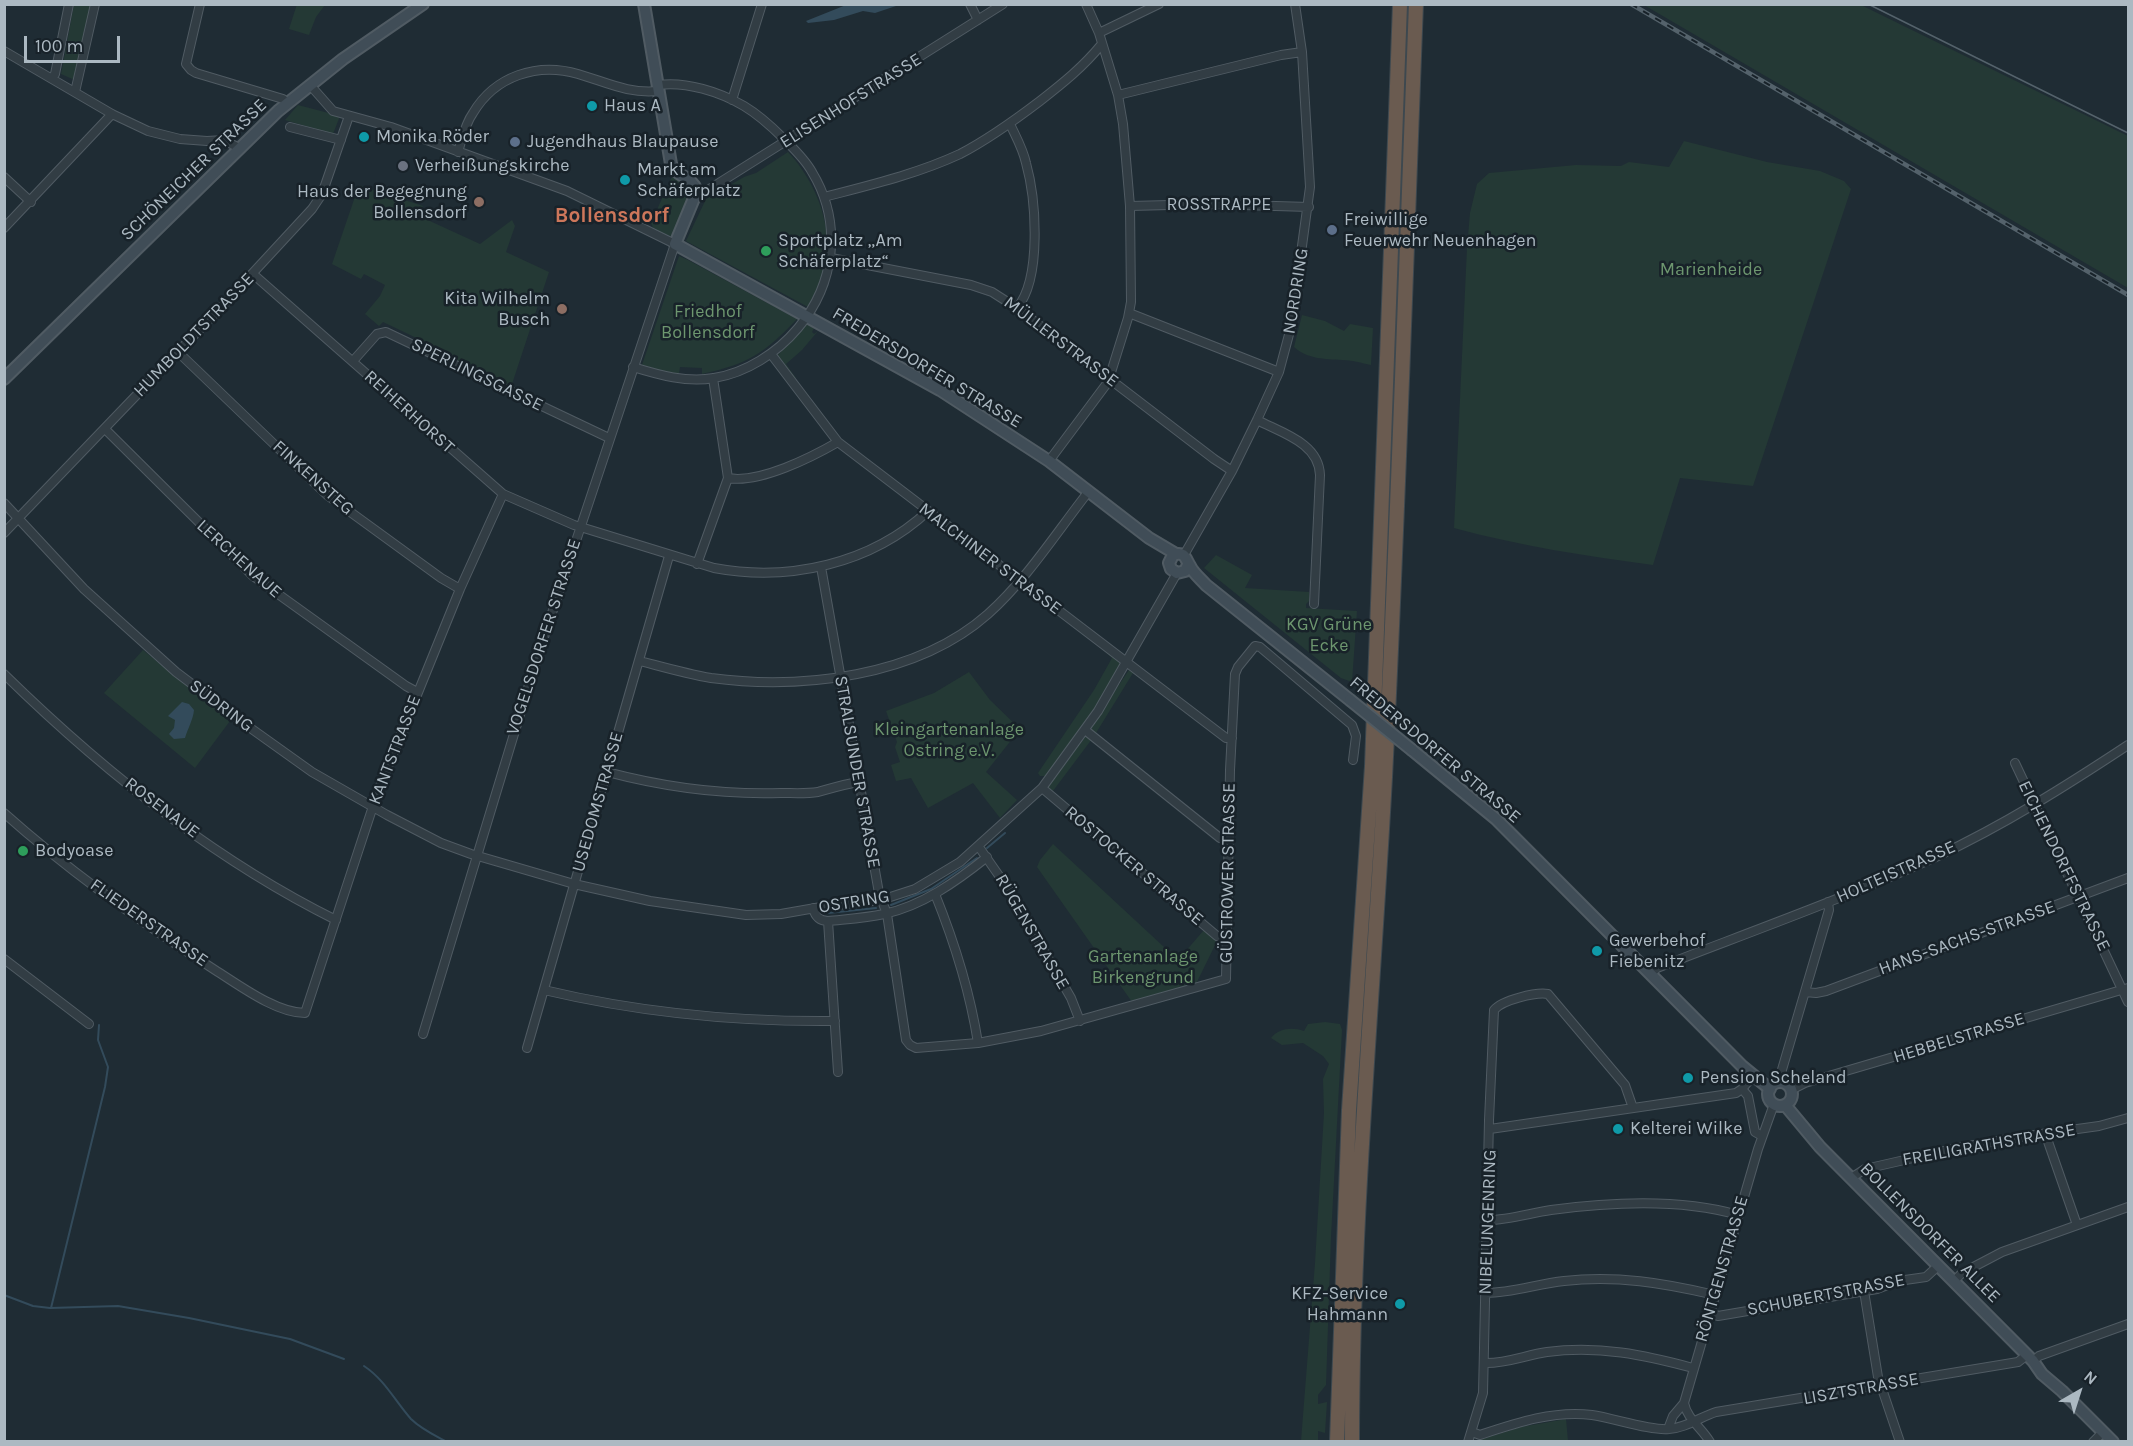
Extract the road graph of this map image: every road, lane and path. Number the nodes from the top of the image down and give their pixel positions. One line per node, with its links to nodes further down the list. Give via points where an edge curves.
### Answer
1 (69, 4): 19 (street)
2 (95, 4): 22 (street)
3 (200, 4): 25 (street, via 188,68)
4 (423, 4): 20 (street, SCHÖNEICHER STRASSE)
5 (644, 4): 21 (street)
6 (762, 4): 24 (street)
7 (970, 4): 14 (street)
8 (1003, 4): 14 (street, ELISENHOFSTRASSE)
9 (1086, 4): 15 (street)
10 (1159, 4): 15 (street)
11 (1295, 4): 18 (street, NORDRING)
12 (1400, 4): 153 (highway, via 1372,766 1349,1110)
13 (1416, 4): 154 (highway, via 1385,767 1352,1358)
14 (978, 20): 31 (street, ELISENHOFSTRASSE)
15 (1099, 33): 16 (street)
16 (1101, 45): 23 (street); 28 (street, via 1077,72)
17 (4, 51): 19 (street)
18 (1302, 52): 23 (street); 39 (street, NORDRING, via 1310,162)
19 (52, 78): 22 (street)
20 (310, 85): 25 (street, SCHÖNEICHER STRASSE); 27 (street, via 333,111)
21 (658, 88): 24 (street, via 689,86); 33 (street, via 636,92 560,70 519,74 499,84 481,101 470,118); 35 (street, via 671,164)
22 (75, 92): 26 (street)
23 (1118, 95): 38 (street)
24 (732, 100): 31 (street, via 756,113)
25 (287, 103): 32 (street, SCHÖNEICHER STRASSE)
26 (112, 114): 32 (street, via 165,136 224,140); 37 (street)
27 (349, 116): 30 (street, HUMBOLDTSTRASSE); 33 (street)
28 (1010, 124): 36 (street, via 938,163); 44 (street, via 1026,163 1034,213 1030,279)
29 (290, 127): 30 (street)
30 (340, 140): 43 (street, HUMBOLDTSTRASSE, via 318,202)
31 (787, 142): 35 (street, ELISENHOFSTRASSE, via 708,190); 36 (street, via 812,172)
32 (239, 148): 53 (street, SCHÖNEICHER STRASSE)
33 (458, 152): 41 (street, via 578,196)
34 (4, 177): 37 (street)
35 (697, 191): 41 (street)
36 (824, 197): 42 (street)
37 (31, 201): 40 (street)
38 (1130, 206): 39 (street, ROSSTRAPPE); 45 (street)
39 (1309, 207): 51 (street, NORDRING, via 1291,327)
40 (4, 228)
41 (675, 244): 46 (street, FREDERSDORFER STRASSE); 50 (street, VOGELSDORFER STRASSE)
42 (831, 258): 44 (street, MÜLLERSTRASSE, via 972,285); 46 (street, via 825,282)
43 (253, 274): 47 (street, HUMBOLDTSTRASSE); 49 (street, REIHERHORST)
44 (1017, 308): 54 (street, MÜLLERSTRASSE)
45 (1129, 313): 51 (street); 54 (street)
46 (807, 316): 48 (street); 59 (street, FREDERSDORFER STRASSE, via 940,390)
47 (178, 352): 56 (street, HUMBOLDTSTRASSE); 74 (street, FINKENSTEG, via 327,495)
48 (771, 354): 52 (street); 58 (street, MALCHINER STRASSE)
49 (352, 361): 57 (street, SPERLINGSGASSE, via 377,334 386,332); 63 (street, REIHERHORST)
50 (633, 367): 52 (street, via 664,376); 57 (street, VOGELSDORFER STRASSE)
51 (1279, 372): 55 (street, NORDRING)
52 (713, 378): 61 (street)
53 (4, 379)
54 (1109, 379): 59 (street); 60 (street, MÜLLERSTRASSE)
55 (1257, 420): 60 (street, NORDRING); 75 (street, via 1304,445 1318,461)
56 (105, 429): 66 (street, HUMBOLDTSTRASSE); 80 (street, LERCHENAUE, via 253,576)
57 (609, 438): 67 (street, VOGELSDORFER STRASSE)
58 (838, 442): 61 (street, via 779,470); 65 (street, MALCHINER STRASSE)
59 (1049, 461): 62 (street, FREDERSDORFER STRASSE)
60 (1232, 471): 71 (street, NORDRING)
61 (728, 478): 70 (street)
62 (1089, 491): 71 (street, FREDERSDORFER STRASSE); 73 (street)
63 (503, 494): 67 (street, REIHERHORST); 74 (street, KANTSTRASSE)
64 (4, 503): 66 (street, SÜDRING)
65 (928, 511): 72 (street, REIHERHORST, via 878,546); 73 (street, MALCHINER STRASSE)
66 (18, 518): 68 (street, HUMBOLDTSTRASSE); 90 (street, SÜDRING, via 84,589 176,672 243,724)
67 (580, 527): 69 (street, REIHERHORST); 94 (street, VOGELSDORFER STRASSE)
68 (4, 532)
69 (669, 556): 70 (street, REIHERHORST); 76 (street, USEDOMSTRASSE)
70 (697, 564): 72 (street, REIHERHORST, via 756,573)
71 (1179, 564): 77 (street, OSTRING); 108 (street, FREDERSDORFER STRASSE, bridge, via 1496,819)
72 (821, 567): 79 (street, STRALSUNDER STRASSE)
73 (1020, 581): 77 (street, MALCHINER STRASSE); 79 (street, via 987,615 943,645 903,662)
74 (460, 589): 80 (street, KANTSTRASSE)
75 (1314, 604)
76 (640, 661): 79 (street, via 689,674 739,681); 86 (street, USEDOMSTRASSE)
77 (1127, 663): 81 (street, OSTRING); 82 (street, MALCHINER STRASSE, via 1226,738)
78 (4, 674): 104 (street, ROSENAUE, via 66,732 151,801 240,864)
79 (840, 676): 87 (street, STRALSUNDER STRASSE)
80 (417, 692): 90 (street, KANTSTRASSE)
81 (1085, 730): 88 (street, OSTRING); 92 (street, via 1220,838)
82 (1232, 738): 84 (street, GÜSTROWER STRASSE, via 1236,670 1255,646 1352,725 1356,736); 92 (street, GÜSTROWER STRASSE)
83 (2128, 745): 89 (street, HOLTEISTRASSE)
84 (1353, 760)
85 (2015, 763): 89 (street, EICHENDORFFSTRASSE)
86 (607, 772): 87 (street, via 671,786 753,794 819,792); 97 (street, USEDOMSTRASSE)
87 (859, 782): 100 (street, STRALSUNDER STRASSE)
88 (1042, 788): 93 (street, OSTRING); 106 (street, ROSTOCKER STRASSE, via 1217,936)
89 (2034, 806): 99 (street, EICHENDORFFSTRASSE); 101 (street, HOLTEISTRASSE, via 1936,856)
90 (373, 807): 94 (street, SÜDRING, via 441,843); 104 (street, KANTSTRASSE)
91 (4, 813): 113 (street, FLIEDERSTRASSE, via 180,947 256,995 287,1010)
92 (1229, 840): 106 (street, GÜSTROWER STRASSE)
93 (979, 847): 95 (street, RÜGENSTRASSE); 100 (street, OSTRING, via 915,889)
94 (476, 856): 97 (street, OSTRING); 117 (street, VOGELSDORFER STRASSE)
95 (987, 857): 98 (street, OSTRING); 115 (street, RÜGENSTRASSE, via 1066,989)
96 (2128, 878): 99 (street, HANS-SACHS-STRASSE)
97 (574, 884): 102 (street, OSTRING, via 650,901 746,915); 110 (street, USEDOMSTRASSE)
98 (935, 894): 103 (street, OSTRING); 118 (street, via 954,945)
99 (2079, 897): 109 (street, EICHENDORFFSTRASSE); 111 (street, HANS-SACHS-STRASSE, via 1826,991)
100 (881, 900): 102 (street, OSTRING); 103 (street, STRALSUNDER STRASSE)
101 (1828, 902): 108 (street, HOLTEISTRASSE, via 1657,968); 111 (street)
102 (813, 908): 105 (street, via 818,918)
103 (886, 914): 105 (street, OSTRING); 119 (street, STRALSUNDER STRASSE, via 906,1040)
104 (336, 920): 113 (street, KANTSTRASSE)
105 (828, 921): 114 (street)
106 (1227, 940): 115 (street, GÜSTROWER STRASSE, via 1223,981)
107 (4, 959): 116 (street)
108 (1651, 974): 122 (street)
109 (2126, 989): 112 (street, EICHENDORFFSTRASSE); 126 (street, HEBBELSTRASSE, via 1805,1083)
110 (544, 990): 114 (street, via 705,1018); 120 (street, USEDOMSTRASSE)
111 (1805, 992): 123 (street, via 1781,1073)
112 (2128, 1002)
113 (305, 1013)
114 (835, 1021): 121 (street)
115 (1080, 1021): 118 (street, GÜSTROWER STRASSE)
116 (89, 1024)
117 (423, 1034)
118 (978, 1042): 119 (street, GÜSTROWER STRASSE, via 916,1048)
119 (910, 1045)
120 (527, 1048)
121 (838, 1072)
122 (1753, 1076): 124 (street); 125 (street)
123 (1782, 1083): 125 (street); 126 (street, BOLLENSDORFER ALLEE, via 1789,1086)
124 (1742, 1089): 127 (street, NIBELUNGENRING); 131 (street, via 1748,1096 1755,1132)
125 (1770, 1089): 126 (street, BOLLENSDORFER ALLEE, via 1770,1099)
126 (1785, 1100): 131 (street, RÖNTGENSTRASSE); 132 (street, BOLLENSDORFER ALLEE, via 1820,1147)
127 (1632, 1108): 129 (street, NIBELUNGENRING); 129 (street, via 1625,1085 1580,1029 1548,994 1535,993 1501,1003 1494,1010)
128 (2128, 1118): 130 (street, FREILIGRATHSTRASSE)
129 (1490, 1129): 135 (street, NIBELUNGENRING)
130 (2045, 1133): 132 (street, FREILIGRATHSTRASSE, via 1865,1169); 136 (street)
131 (1762, 1136): 134 (street, RÖNTGENSTRASSE)
132 (1851, 1178): 137 (street, BOLLENSDORFER ALLEE)
133 (2128, 1207): 136 (street)
134 (1738, 1215): 135 (street, via 1681,1206 1618,1205); 141 (street, RÖNTGENSTRASSE)
135 (1488, 1220): 140 (street, NIBELUNGENRING)
136 (2077, 1225): 138 (street, via 2001,1252)
137 (1938, 1266): 138 (street, BOLLENSDORFER ALLEE); 139 (street, SCHUBERTSTRASSE, via 1926,1277)
138 (1954, 1281): 144 (street, BOLLENSDORFER ALLEE)
139 (1864, 1291): 142 (street, SCHUBERTSTRASSE, via 1718,1316); 147 (street)
140 (1486, 1293): 141 (street, via 1602,1278 1662,1283); 145 (street, NIBELUNGENRING)
141 (1715, 1295): 142 (street, RÖNTGENSTRASSE)
142 (1710, 1313): 146 (street, RÖNTGENSTRASSE)
143 (2128, 1324): 144 (street, LISZTSTRASSE)
144 (2030, 1358): 147 (street, LISZTSTRASSE); 152 (street, BOLLENSDORFER ALLEE)
145 (1484, 1363): 146 (street, via 1594,1349); 151 (street, NIBELUNGENRING, via 1482,1400)
146 (1693, 1368): 148 (street, RÖNTGENSTRASSE)
147 (1880, 1385): 149 (street, LISZTSTRASSE, via 1716,1413); 157 (street)
148 (1684, 1403): 149 (street); 150 (street, RÖNTGENSTRASSE)
149 (1694, 1422): 150 (street, LISZTSTRASSE); 156 (street)
150 (1668, 1430): 151 (street, via 1574,1415 1528,1420 1480,1434)
151 (1472, 1431): 155 (street, NIBELUNGENRING)
152 (2103, 1431): 158 (street); 159 (street, BOLLENSDORFER ALLEE)
153 (1337, 1442)
154 (1352, 1442)
155 (1468, 1442)
156 (1710, 1442)
157 (1900, 1442)
158 (2093, 1442)
159 (2113, 1442)

